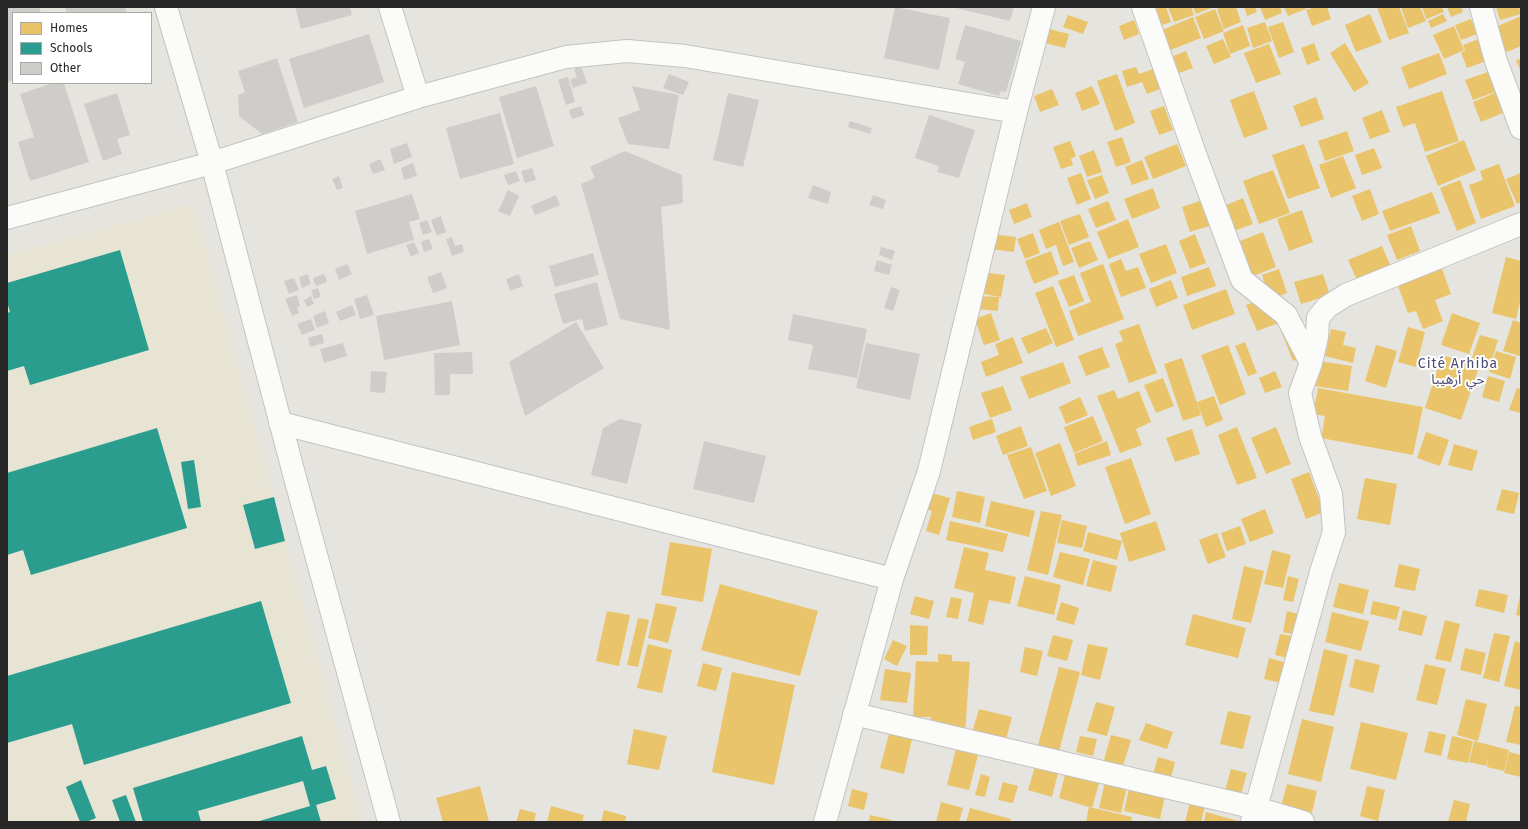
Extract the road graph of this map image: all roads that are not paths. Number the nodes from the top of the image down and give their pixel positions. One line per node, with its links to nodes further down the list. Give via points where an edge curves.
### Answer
1 (166, 7): 9 (street)
2 (390, 7): 6 (street)
3 (1044, 7): 7 (street)
4 (1143, 7): 12 (street, via 1198,165 1242,280 1286,315)
5 (1481, 7): 8 (street, via 1496,61)
6 (418, 97): 7 (street, via 566,57 627,52 684,56); 9 (street)
7 (1016, 112): 14 (street, via 929,471)
8 (1521, 128)
9 (212, 163): 10 (street); 13 (street)
10 (7, 218)
11 (1521, 224): 12 (street, via 1346,295 1327,307 1318,318)
12 (1311, 363): 16 (street, via 1300,393 1310,436 1330,494 1334,532)
13 (280, 423): 14 (street); 17 (street)
14 (892, 579): 15 (street)
15 (854, 714): 16 (street); 18 (street)
16 (1254, 815): 19 (street)
17 (389, 822)
18 (825, 822)
19 (1303, 822)

